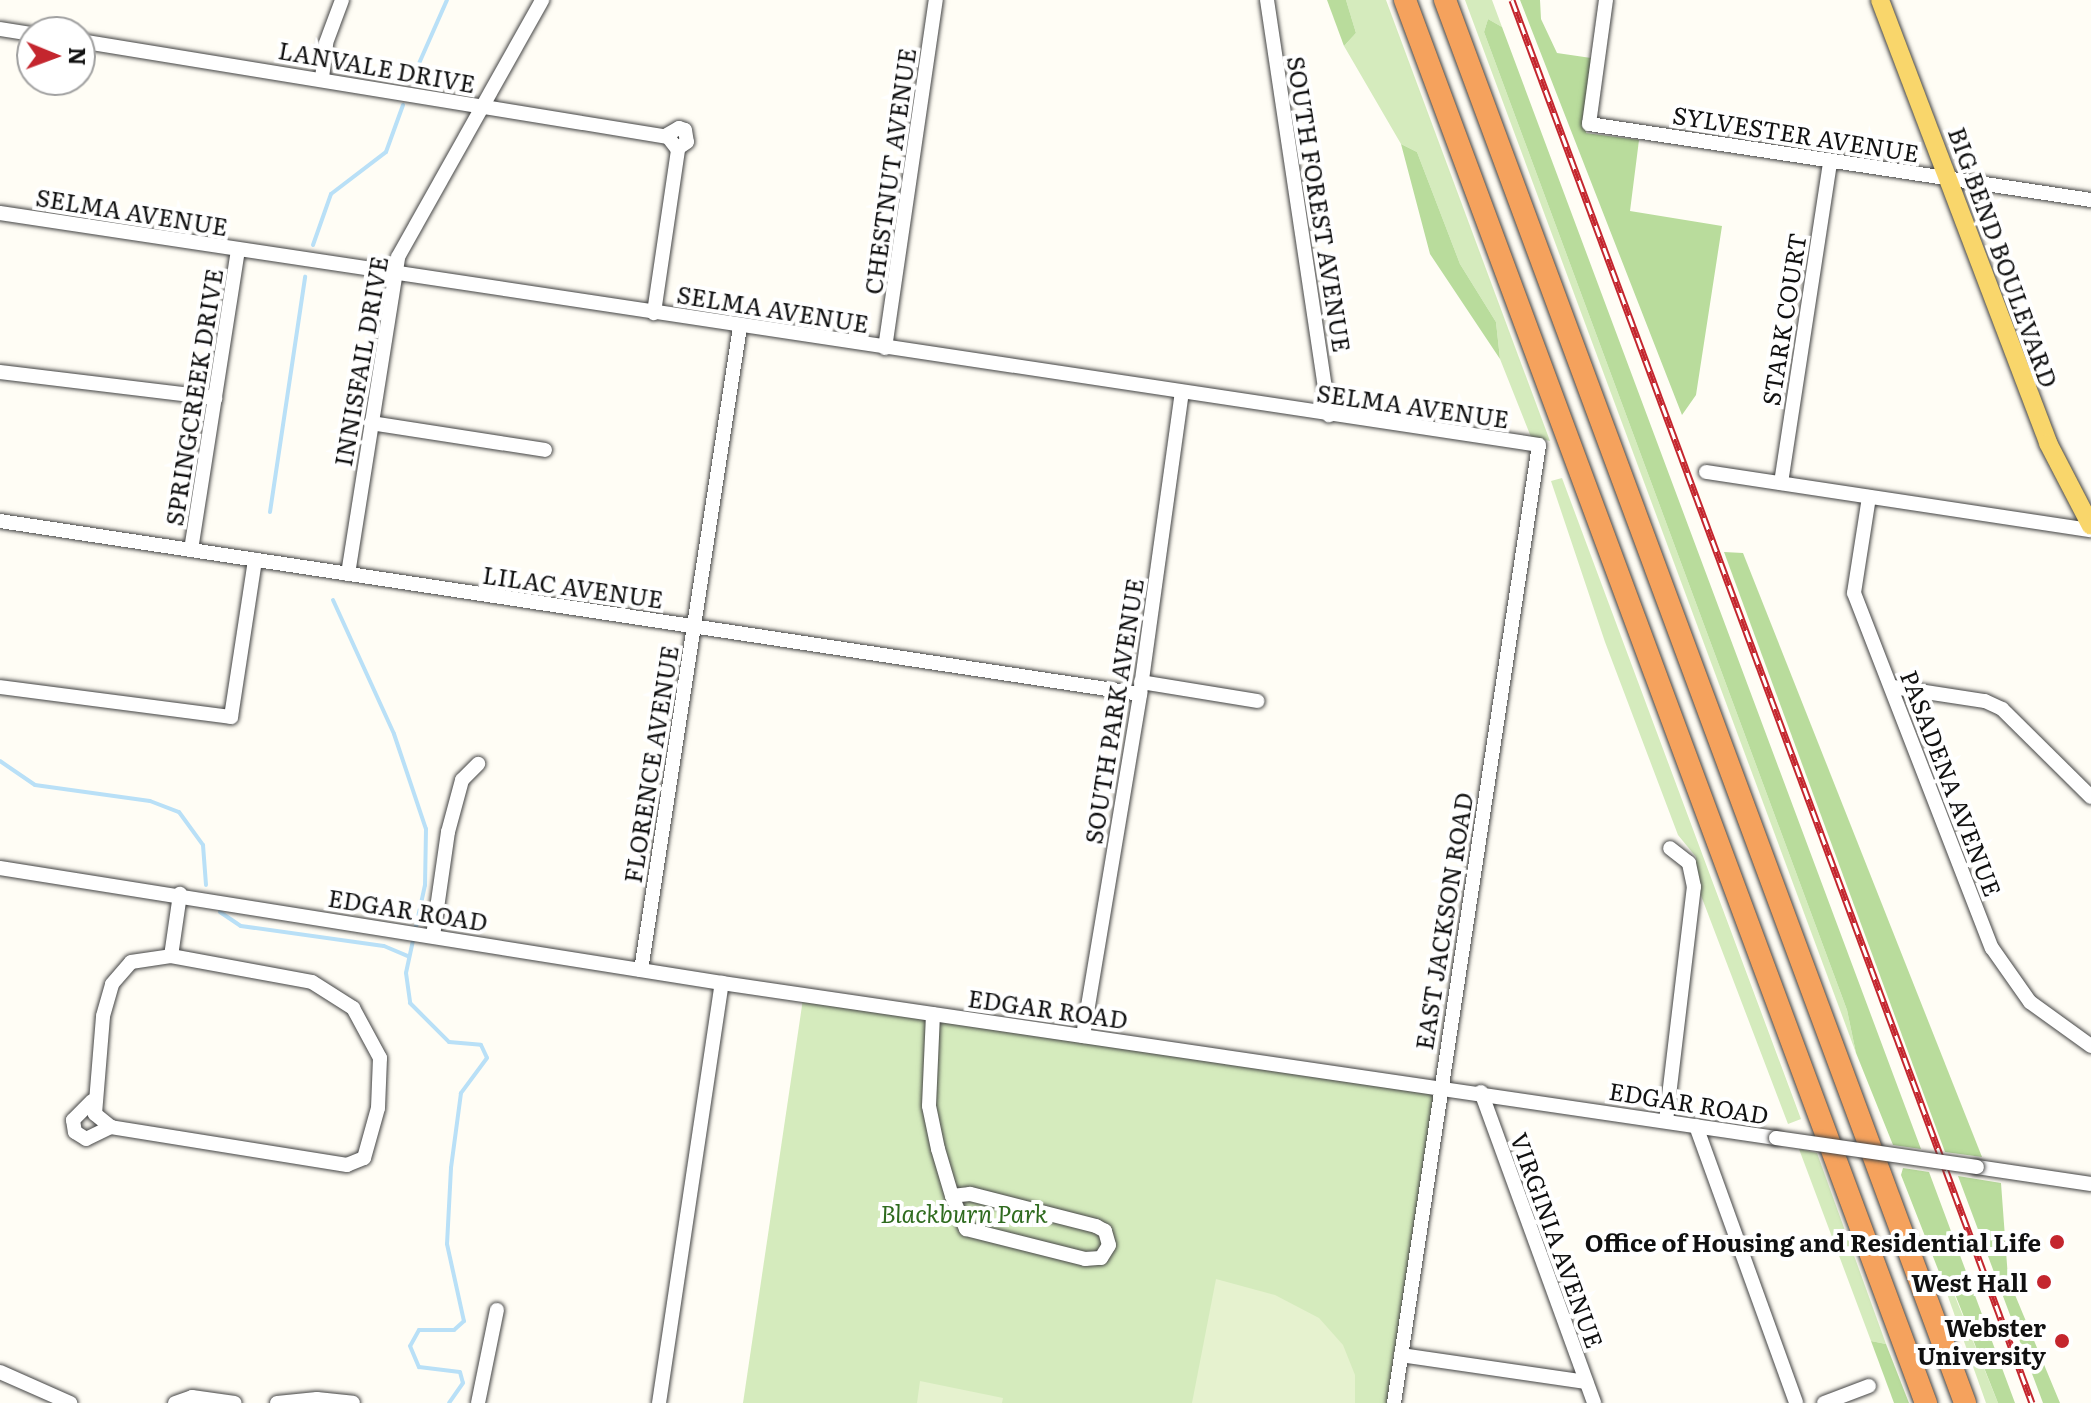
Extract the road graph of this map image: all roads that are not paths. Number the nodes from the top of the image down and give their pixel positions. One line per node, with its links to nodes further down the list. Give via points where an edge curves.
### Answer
1 (342, 0): 10 (street, via 326,43)
2 (542, 0): 11 (street, INNISFAIL DRIVE)
3 (936, 0): 20 (street, CHESTNUT AVENUE)
4 (1267, 0): 24 (street, SOUTH FOREST AVENUE)
5 (1405, 0): 77 (highway)
6 (1445, 0): 78 (highway)
7 (1606, 0): 12 (street, SYLVESTER AVENUE, via 1589,124)
8 (1880, 0): 13 (main road, BIG BEND BOULEVARD)
9 (96, 43): 10 (street, LANVALE DRIVE)
10 (322, 78): 11 (street, LANVALE DRIVE)
11 (480, 106): 17 (street, INNISFAIL DRIVE); 18 (street, LANVALE DRIVE, via 672,142)
12 (1830, 161): 13 (street, SYLVESTER AVENUE); 29 (street, STARK COURT)
13 (1950, 179): 14 (street, SYLVESTER AVENUE); 32 (main road, BIG BEND BOULEVARD, via 2048,443)
14 (2091, 200)
15 (0, 213): 16 (street, SELMA AVENUE)
16 (238, 250): 17 (street, SELMA AVENUE); 23 (street, SPRINGCREEK DRIVE)
17 (394, 273): 18 (street, SELMA AVENUE); 25 (street, INNISFAIL DRIVE)
18 (654, 313): 19 (street, SELMA AVENUE)
19 (740, 327): 20 (street, SELMA AVENUE); 36 (street, FLORENCE AVENUE)
20 (885, 348): 22 (street, SELMA AVENUE)
21 (0, 372): 23 (street)
22 (1182, 392): 24 (street, SELMA AVENUE); 39 (street, SOUTH PARK AVENUE)
23 (215, 398): 33 (street, SPRINGCREEK DRIVE)
24 (1329, 415): 26 (street, SELMA AVENUE)
25 (371, 423): 27 (street); 35 (street, INNISFAIL DRIVE)
26 (1539, 445): 53 (street, EAST JACKSON ROAD)
27 (545, 450)
28 (1706, 472): 29 (street)
29 (1781, 483): 30 (street)
30 (1869, 497): 32 (street); 38 (street, PASADENA AVENUE, via 1854,593)
31 (0, 521): 33 (street, LILAC AVENUE)
32 (2091, 528)
33 (191, 550): 34 (street, LILAC AVENUE)
34 (255, 560): 35 (street, LILAC AVENUE); 37 (street, via 231,717)
35 (348, 574): 36 (street, LILAC AVENUE)
36 (694, 625): 39 (street, LILAC AVENUE); 48 (street, FLORENCE AVENUE)
37 (0, 687)
38 (1893, 687): 42 (street, via 1985,701 2002,709); 52 (street, PASADENA AVENUE, via 1999,961 2030,1002)
39 (1140, 688): 40 (street, LILAC AVENUE); 51 (street, SOUTH PARK AVENUE)
40 (1257, 701)
41 (478, 764): 46 (street, via 462,780)
42 (2091, 797)
43 (1670, 848): 56 (street, via 1681,852 1694,879)
44 (0, 868): 45 (street, EDGAR ROAD)
45 (180, 894): 46 (street, EDGAR ROAD); 47 (street)
46 (420, 933): 48 (street, EDGAR ROAD)
47 (171, 956): 55 (street, via 131,962 112,984); 58 (street, via 312,982 353,1008 380,1058 378,1108 368,1148 364,1158 347,1165)
48 (641, 970): 49 (street, EDGAR ROAD)
49 (722, 983): 50 (street, EDGAR ROAD); 72 (street)
50 (933, 1014): 51 (street, EDGAR ROAD); 60 (street, via 929,1106)
51 (1083, 1036): 53 (street, EDGAR ROAD)
52 (2091, 1046)
53 (1440, 1086): 54 (street, EDGAR ROAD); 62 (street, EAST JACKSON ROAD)
54 (1481, 1092): 56 (street, EDGAR ROAD); 64 (street, VIRGINIA AVENUE)
55 (92, 1101): 58 (street, via 95,1114); 58 (street, via 73,1120 75,1132 86,1139)
56 (1666, 1121): 57 (street, EDGAR ROAD)
57 (1696, 1126): 59 (street, EDGAR ROAD, bridge); 75 (street)
58 (111, 1127)
59 (2091, 1184)
60 (952, 1196): 60 (street, via 966,1229 1085,1259 1101,1258 1109,1245 1105,1231 1096,1226 970,1194)
61 (497, 1310): 71 (street)
62 (1401, 1355): 64 (street); 73 (street, EAST JACKSON ROAD)
63 (0, 1372): 66 (street)
64 (1586, 1382): 74 (street, VIRGINIA AVENUE)
65 (1869, 1386): 76 (street)
66 (70, 1403)
67 (175, 1403): 68 (street, via 192,1397)
68 (235, 1403)
69 (277, 1403): 70 (street)
70 (353, 1403)
71 (478, 1403)
72 (659, 1403)
73 (1394, 1403)
74 (1594, 1403)
75 (1796, 1403)
76 (1824, 1403)
77 (1926, 1403)
78 (1965, 1403)

